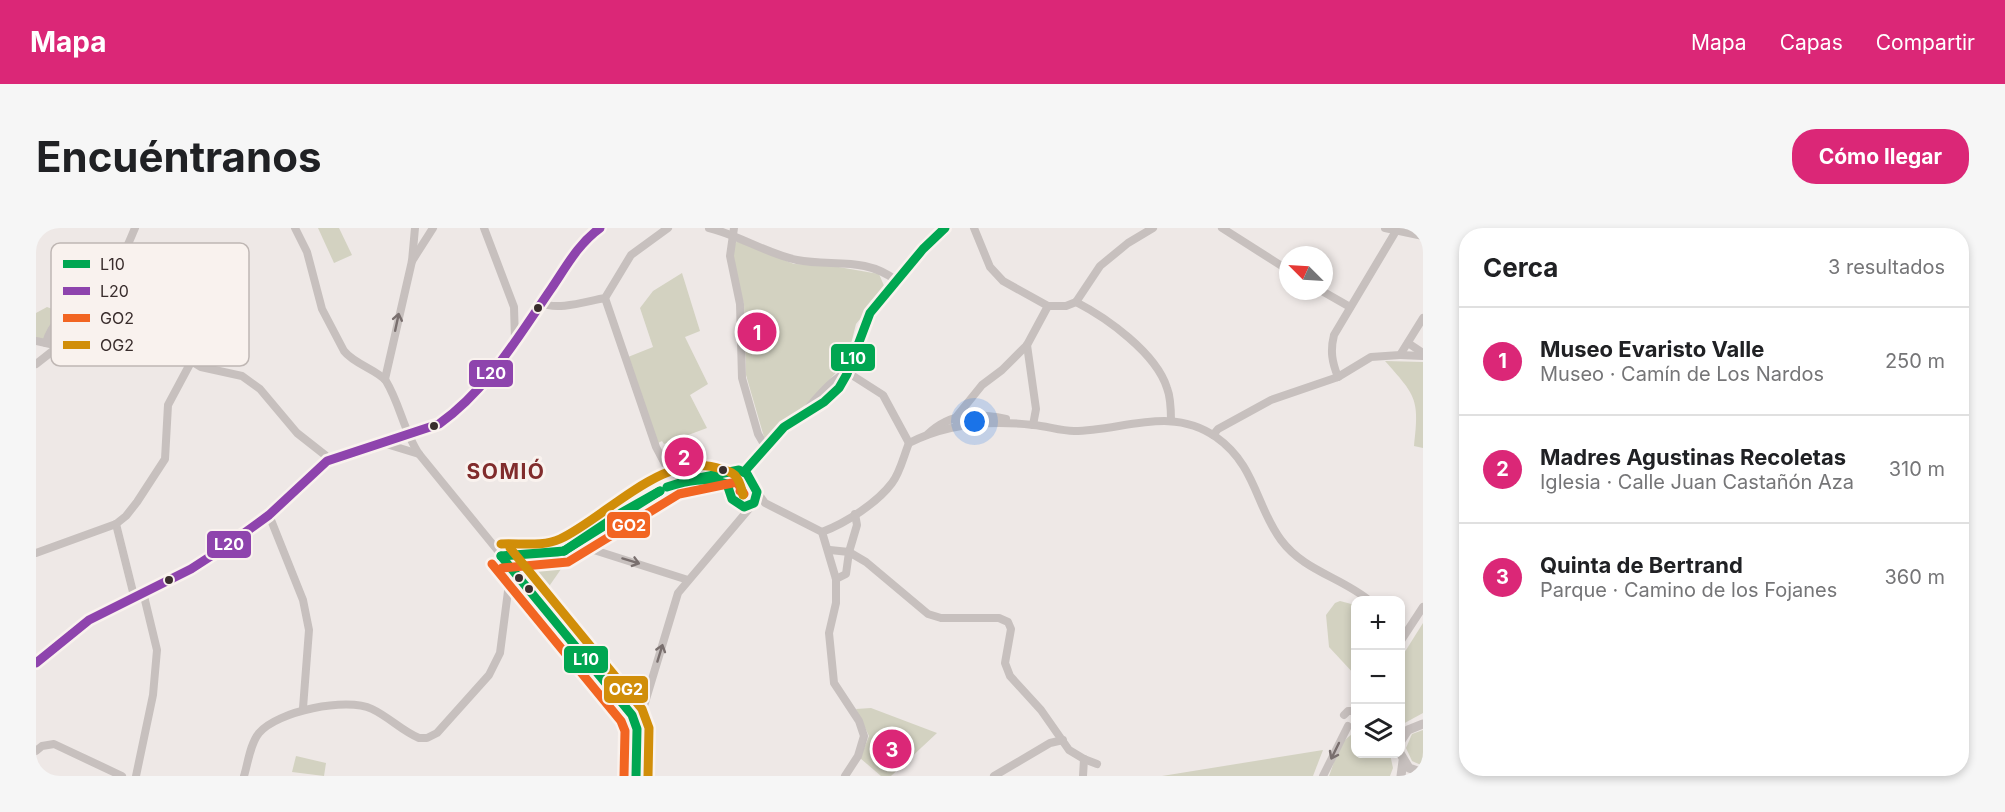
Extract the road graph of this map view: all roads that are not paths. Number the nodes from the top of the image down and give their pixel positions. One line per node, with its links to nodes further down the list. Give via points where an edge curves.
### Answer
1 (135, 228): 18 (street)
2 (295, 228): 44 (street, via 307,252 322,309 344,351)
3 (415, 228): 19 (street)
4 (433, 228): 19 (street)
5 (484, 228): 30 (street, via 514,308)
6 (600, 228): 25 (street, via 582,243)
7 (668, 228): 23 (street, via 631,255)
8 (709, 228): 17 (street)
9 (734, 228): 17 (street)
10 (945, 228): 21 (street)
11 (974, 228): 26 (street, via 990,267 1003,281)
12 (1153, 228): 24 (street, via 1100,266)
13 (1222, 228): 20 (street)
14 (1385, 228): 15 (street)
15 (1396, 231): 16 (street); 27 (street)
16 (1423, 236)
17 (730, 237): 21 (street, via 798,261 858,264); 55 (street, via 740,304 742,378)
18 (127, 243)
19 (412, 261): 44 (street, one-way to 19)
20 (1279, 264)
21 (897, 281): 42 (street, via 863,323)
22 (1333, 297): 27 (street)
23 (604, 298): 25 (street); 61 (street, via 656,447)
24 (1076, 302): 26 (street); 46 (street, via 1137,345 1153,364 1167,387)
25 (542, 303): 30 (street)
26 (1048, 306): 35 (street)
27 (1350, 307): 43 (street, via 1331,347)
28 (1423, 318): 33 (street)
29 (51, 331): 32 (street)
30 (515, 340): 50 (street, via 453,416)
31 (36, 341): 32 (street)
32 (46, 343): 34 (street)
33 (1408, 343): 37 (street); 38 (street)
34 (51, 344)
35 (1027, 345): 45 (street, via 982,385); 48 (street, via 1036,409)
36 (51, 352): 39 (street)
37 (1423, 354): 38 (street)
38 (1400, 356): 43 (street, via 1371,357)
39 (36, 364)
40 (189, 366): 70 (street, via 168,405 165,459 137,502)
41 (204, 366): 57 (street, via 249,380)
42 (847, 372): 54 (street, via 883,395); 55 (street, via 844,382 826,400)
43 (1338, 377): 52 (street, via 1271,400)
44 (385, 379): 50 (street)
45 (957, 416): 47 (street, via 1010,419); 49 (street); 51 (street)
46 (1172, 421): 48 (street, via 1148,420 1073,431); 52 (street)
47 (1016, 424): 48 (street); 49 (street, via 986,422)
48 (1034, 425)
49 (957, 426): 51 (street)
50 (407, 435): 53 (street); 56 (street)
51 (927, 435): 54 (street)
52 (1213, 435): 81 (street, via 1227,446 1248,474 1288,549 1317,572)
53 (381, 442): 56 (street); 57 (street)
54 (909, 443): 67 (street, via 893,482)
55 (765, 446): 59 (street)
56 (419, 454): 76 (street)
57 (327, 461): 68 (street)
58 (732, 472): 59 (street); 60 (street); 62 (street)
59 (744, 472): 63 (street)
60 (709, 476): 61 (street); 62 (street)
61 (675, 483): 72 (street)
62 (727, 484): 64 (street)
63 (757, 492): 65 (street); 66 (street)
64 (735, 503): 66 (street); 69 (street)
65 (765, 503): 66 (street); 71 (street)
66 (752, 505): 69 (street)
67 (855, 514): 71 (street); 74 (street, via 857,525)
68 (269, 515): 80 (street, via 191,569); 87 (street, via 303,600 309,630)
69 (742, 517): 79 (street)
70 (116, 524): 75 (street); 82 (street)
71 (822, 532): 73 (street)
72 (575, 544): 76 (street, via 557,552); 79 (street, one-way to 79)
73 (830, 550): 74 (street); 78 (street)
74 (849, 552): 78 (street, via 846,574); 97 (street, via 928,614 941,618 999,618 1008,622 1011,629 1005,655 1007,670)
75 (36, 553)
76 (501, 556): 77 (street)
77 (511, 568): 87 (street, via 500,653 489,675 432,736 419,738 372,709 359,706); 88 (street)
78 (836, 579): 108 (street, via 836,603 829,633 834,683 859,720 864,736 858,756)
79 (688, 580): 86 (street, one-way to 79, via 678,592)
80 (143, 592): 82 (street); 105 (street, via 157,650 153,695)
81 (1365, 596)
82 (134, 597): 85 (street, via 89,620)
83 (1423, 607): 84 (street)
84 (1405, 627)
85 (36, 663)
86 (643, 707): 88 (street); 94 (street)
87 (303, 708): 106 (street, via 258,734)
88 (628, 710): 94 (street)
89 (1351, 711): 91 (street, via 1342,714)
90 (1423, 724): 92 (street)
91 (1351, 725)
92 (1412, 727): 95 (street); 96 (street)
93 (1351, 728): 111 (street, one-way to 111)
94 (637, 729): 107 (street)
95 (1405, 730)
96 (1405, 733)
97 (1063, 740): 101 (street, via 1069,750); 109 (street, via 1050,743)
98 (36, 751): 104 (street, via 54,744)
99 (1402, 758): 112 (street)
100 (1403, 758): 103 (street, via 1409,768)
101 (1084, 759): 102 (street); 110 (street)
102 (1097, 764)
103 (1421, 774)
104 (122, 776)
105 (136, 776)
106 (244, 776)
107 (636, 776)
108 (845, 776)
109 (994, 776)
110 (1083, 776)
111 (1323, 776)
112 (1401, 776)

